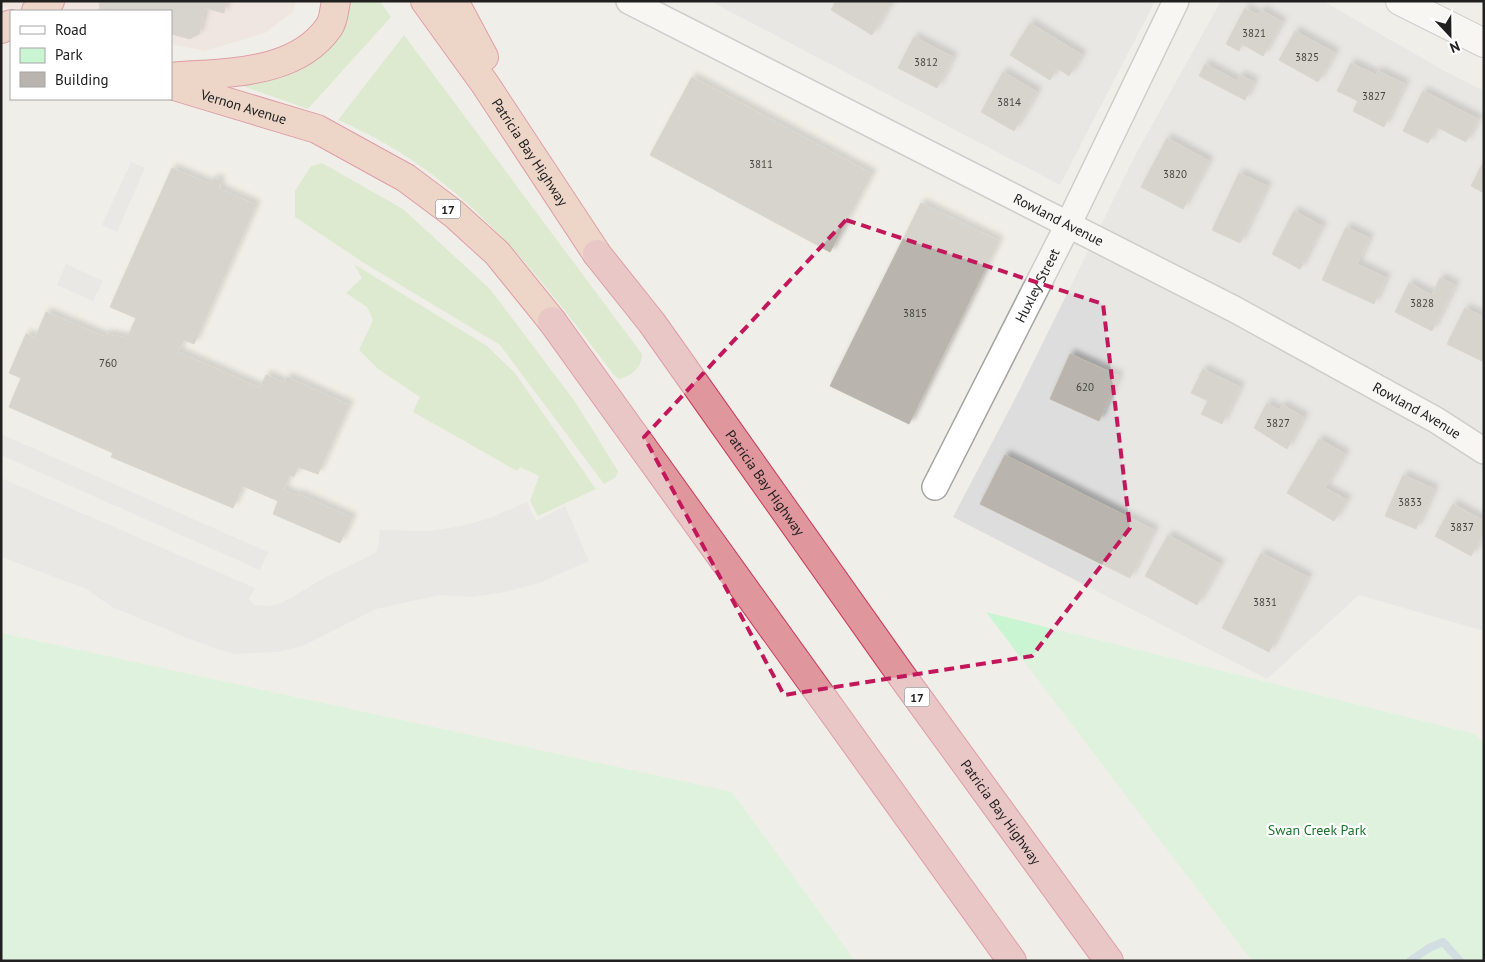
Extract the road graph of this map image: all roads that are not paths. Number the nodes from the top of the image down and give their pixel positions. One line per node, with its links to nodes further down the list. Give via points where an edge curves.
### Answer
1 (50, 1): 8 (highway)
2 (336, 1): 10 (highway, via 330,26 306,51 260,69)
3 (425, 1): 13 (highway, Patricia Bay Highway / 17, via 485,84)
4 (454, 1): 13 (highway)
5 (629, 1): 12 (street, Rowland Avenue)
6 (1176, 1): 12 (street, Huxley Street)
7 (1400, 1): 9 (street)
8 (37, 10)
9 (1484, 43)
10 (172, 77)
11 (172, 85): 16 (highway, Vernon Avenue / 17, via 317,129 367,154 454,214 497,253 552,320)
12 (1068, 225): 14 (street, Rowland Avenue, via 1234,309 1436,420); 15 (street, Huxley Street)
13 (597, 254): 17 (highway, Patricia Bay Highway / 17, via 652,323)
14 (1484, 451)
15 (935, 487)
16 (1012, 961)
17 (1109, 961)

